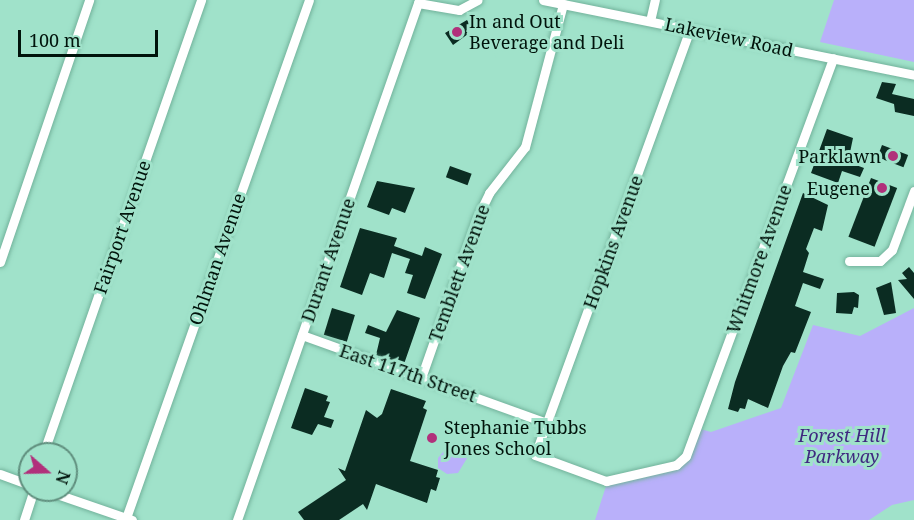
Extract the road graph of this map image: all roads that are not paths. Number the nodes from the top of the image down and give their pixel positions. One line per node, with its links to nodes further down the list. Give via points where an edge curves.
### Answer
1 (89, 0): 15 (street)
2 (201, 0): 19 (street, Fairport Avenue)
3 (309, 0): 25 (street, Ohlman Avenue)
4 (478, 0): 7 (street, via 459,10)
5 (543, 0): 8 (street, Lakeview Road)
6 (655, 0): 9 (street)
7 (418, 1): 16 (street, Durant Avenue)
8 (568, 3): 9 (street, Lakeview Road); 17 (street, Temblett Avenue, via 525,147 489,192)
9 (650, 21): 10 (street, Lakeview Road)
10 (690, 29): 11 (street, Lakeview Road); 18 (street, Hopkins Avenue)
11 (833, 58): 12 (street, Lakeview Road); 20 (street, Whitmore Avenue, via 684,460 606,480)
12 (914, 75)
13 (914, 191): 14 (street, via 892,250 880,261)
14 (849, 261)
15 (0, 262)
16 (302, 335): 17 (street, East 117th Street); 27 (street, Durant Avenue)
17 (421, 378): 18 (street, East 117th Street)
18 (548, 423): 20 (street, Hopkins Avenue)
19 (47, 442)
20 (536, 455)
21 (0, 474): 22 (street)
22 (18, 481)
23 (78, 501): 25 (street)
24 (30, 502): 26 (street)
25 (129, 519)
26 (24, 520)
27 (237, 520)

